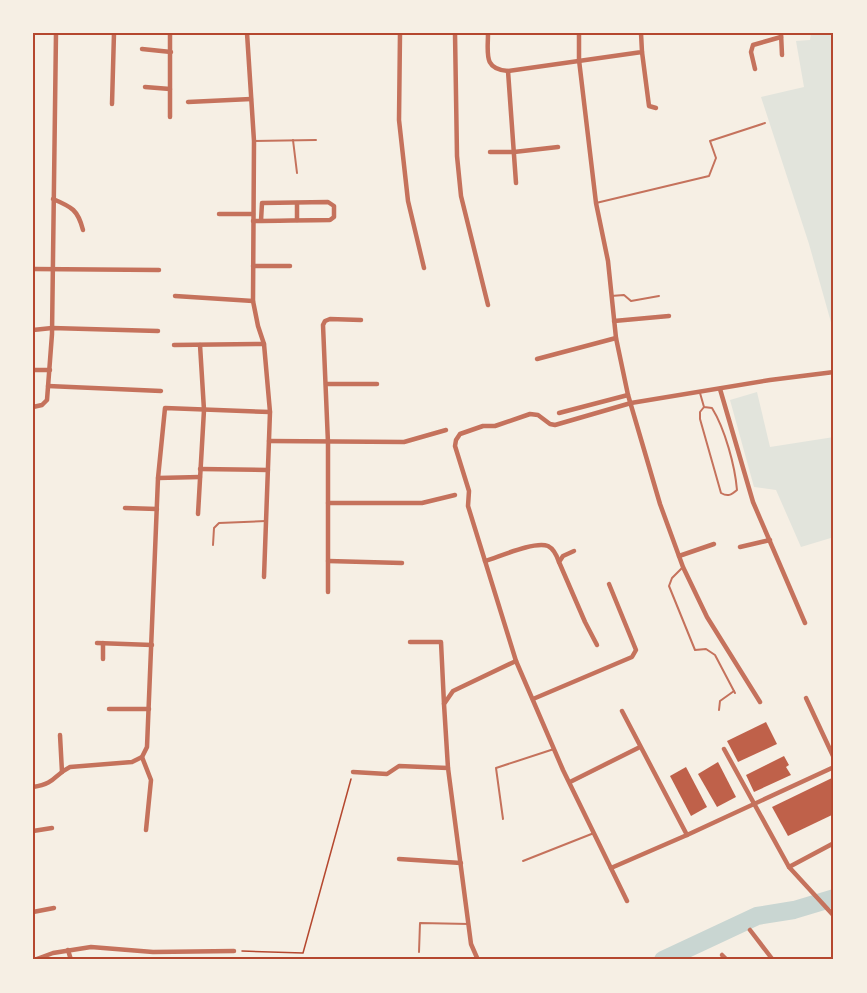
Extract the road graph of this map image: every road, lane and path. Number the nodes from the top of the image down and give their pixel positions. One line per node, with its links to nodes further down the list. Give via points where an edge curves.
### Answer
1 (56, 33): 34 (street)
2 (114, 33): 22 (street)
3 (170, 33): 12 (street)
4 (247, 33): 20 (street)
5 (399, 33): 45 (street, via 399,120 408,201)
6 (455, 33): 53 (street, via 461,196)
7 (488, 33): 17 (street, via 490,64 498,70)
8 (579, 33): 15 (street)
9 (641, 33): 13 (street)
10 (781, 35): 14 (street); 16 (street, via 753,45)
11 (142, 49): 12 (street)
12 (171, 52): 19 (street)
13 (642, 52): 15 (street); 23 (street, via 649,106)
14 (782, 55)
15 (579, 60): 17 (street); 36 (street)
16 (755, 69)
17 (508, 70): 31 (street)
18 (145, 87): 19 (street)
19 (170, 89): 24 (street)
20 (251, 99): 21 (street); 28 (street)
21 (189, 102)
22 (112, 104)
23 (656, 108)
24 (170, 117)
25 (765, 123): 36 (lane, via 710,141 716,158 709,176)
26 (293, 140): 27 (lane); 28 (lane); 32 (lane)
27 (316, 140)
28 (254, 141): 38 (street)
29 (558, 147): 31 (street)
30 (490, 152): 31 (street)
31 (514, 152): 33 (street)
32 (297, 173)
33 (516, 183)
34 (53, 198): 42 (street, via 74,209); 47 (street)
35 (297, 203): 39 (street); 39 (street, via 328,202 334,206 334,218); 41 (street, via 262,203)
36 (596, 203): 51 (street)
37 (219, 214): 38 (street)
38 (253, 214): 40 (street)
39 (297, 220): 41 (street)
40 (253, 221): 41 (street); 43 (street)
41 (261, 221)
42 (83, 230)
43 (253, 266): 44 (street); 52 (street)
44 (290, 266)
45 (424, 268)
46 (33, 269): 47 (street)
47 (52, 269): 48 (street); 57 (street)
48 (159, 270)
49 (175, 296): 52 (street)
50 (659, 296): 51 (lane, via 631,301 624,295)
51 (611, 297): 56 (street)
52 (253, 301): 61 (street)
53 (488, 305)
54 (669, 316): 56 (street)
55 (361, 320): 68 (street, via 326,321 323,325)
56 (614, 321): 60 (street)
57 (52, 328): 58 (street); 59 (street); 66 (street)
58 (33, 330)
59 (158, 331)
60 (616, 338): 64 (street); 74 (street)
61 (264, 344): 63 (street); 79 (street)
62 (174, 345): 63 (street)
63 (200, 345): 78 (street)
64 (537, 358)
65 (33, 370): 66 (street)
66 (50, 370): 70 (street)
67 (834, 372): 71 (street)
68 (326, 384): 69 (street); 83 (street)
69 (377, 384)
70 (48, 386): 72 (street); 76 (street, via 45,404)
71 (720, 388): 73 (street); 94 (street, via 753,502)
72 (161, 391)
73 (700, 393): 75 (street); 77 (lane)
74 (628, 395): 75 (street); 80 (street)
75 (631, 403): 99 (street); 101 (street, via 555,425 530,414 460,434 456,446 469,491 468,506)
76 (33, 407)
77 (704, 407): 77 (lane, via 700,418 721,493 731,495 737,490 736,479 720,423 712,408)
78 (204, 410): 79 (street); 84 (street); 87 (street, via 165,408)
79 (270, 412): 82 (street)
80 (559, 413)
81 (446, 430): 83 (street, via 404,442)
82 (269, 441): 83 (street); 85 (street)
83 (328, 443): 89 (street)
84 (200, 469): 85 (street); 86 (street)
85 (268, 470): 93 (street)
86 (200, 477): 87 (street); 92 (street)
87 (158, 478): 91 (street)
88 (455, 495): 89 (street, via 422,503)
89 (328, 503): 100 (street)
90 (124, 508): 91 (street)
91 (157, 509): 112 (street)
92 (198, 514)
93 (266, 521): 96 (lane, via 219,523 214,528); 105 (street)
94 (770, 540): 97 (street); 108 (street)
95 (714, 544): 99 (street)
96 (213, 545)
97 (740, 547)
98 (574, 552): 103 (street, via 563,556)
99 (679, 555): 104 (street)
100 (328, 561): 102 (street); 107 (street)
101 (485, 561): 103 (street, via 526,548 548,546); 115 (street)
102 (402, 563)
103 (560, 564): 113 (street)
104 (683, 567): 118 (street, via 707,617); 122 (lane, via 669,586 681,617 695,650 706,649 715,655 735,692 720,701)
105 (264, 577)
106 (609, 584): 117 (street, via 636,650 632,657)
107 (328, 592)
108 (805, 623)
109 (410, 642): 119 (street, via 441,642)
110 (97, 643): 111 (street)
111 (104, 643): 112 (street); 114 (street)
112 (152, 645): 121 (street)
113 (597, 645)
114 (103, 659)
115 (516, 661): 117 (street); 119 (street, via 453,691)
116 (806, 698): 129 (street)
117 (533, 699): 126 (street)
118 (760, 702)
119 (444, 704): 131 (street)
120 (109, 709): 121 (street)
121 (149, 709): 128 (street, via 147,747)
122 (719, 710)
123 (622, 711): 125 (street)
124 (60, 735): 132 (street)
125 (640, 747): 134 (street); 142 (street)
126 (554, 749): 134 (street); 137 (lane, via 496,768)
127 (724, 749): 136 (street)
128 (142, 757): 132 (street, via 132,762 70,767); 139 (street, via 151,780)
129 (834, 758)
130 (834, 767): 136 (street)
131 (448, 768): 133 (street, via 399,766 387,774); 146 (street)
132 (62, 772): 135 (street, via 50,783)
133 (353, 772): 156 (path, via 303,953)
134 (570, 782): 141 (street)
135 (33, 787)
136 (754, 804): 142 (street); 147 (street)
137 (503, 819)
138 (52, 828): 140 (street)
139 (146, 830)
140 (33, 831)
141 (594, 833): 145 (lane); 148 (street)
142 (687, 835): 148 (street)
143 (834, 843): 147 (street)
144 (399, 858): 146 (street)
145 (523, 861)
146 (461, 863): 153 (street)
147 (789, 867): 152 (street)
148 (611, 868): 149 (street)
149 (627, 901)
150 (54, 908): 151 (street)
151 (33, 912)
152 (834, 916)
153 (469, 924): 157 (lane, via 420,923); 160 (street, via 472,949)
154 (750, 930): 161 (street)
155 (68, 950): 156 (street, via 101,946 153,952); 158 (street); 159 (street)
156 (234, 951)
157 (418, 952)
158 (34, 960)
159 (71, 960)
160 (478, 960)
161 (773, 960)

